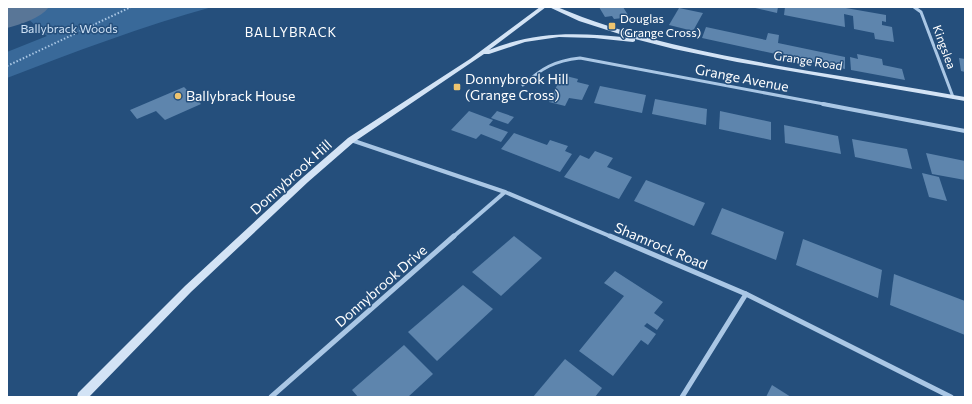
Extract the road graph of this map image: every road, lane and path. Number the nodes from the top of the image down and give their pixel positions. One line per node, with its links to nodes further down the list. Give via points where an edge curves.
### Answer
1 (131, 7): 7 (path)
2 (543, 7): 6 (main road, Donnybrook Hill)
3 (552, 7): 5 (main road, Grange Road)
4 (914, 7): 9 (street, Kingslea, via 921,12)
5 (648, 41): 6 (main road, Grange Road, via 539,36 503,46); 9 (main road, Grange Road, via 733,60)
6 (472, 60): 12 (main road, Donnybrook Hill)
7 (7, 66)
8 (523, 85): 11 (street, Grange Avenue, via 546,66 563,59 580,58)
9 (953, 97): 10 (main road, Grange Road)
10 (965, 99)
11 (965, 131)
12 (351, 140): 13 (street, Shamrock Road); 15 (main road, Donnybrook Hill, via 188,289)
13 (505, 192): 14 (street, Shamrock Road); 16 (street, Donnybrook Drive)
14 (746, 294): 17 (street); 18 (street, Shamrock Road)
15 (82, 397)
16 (271, 397)
17 (682, 397)
18 (951, 397)

